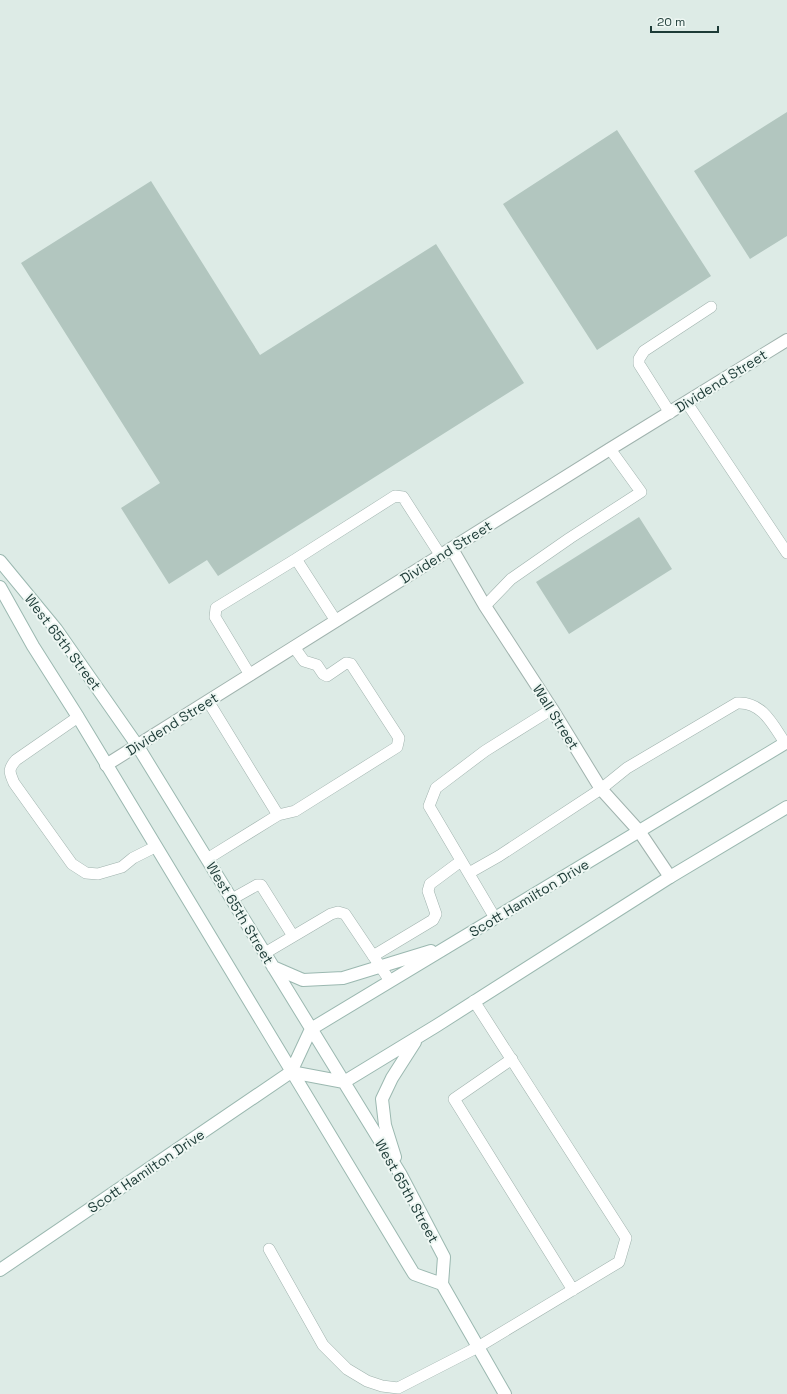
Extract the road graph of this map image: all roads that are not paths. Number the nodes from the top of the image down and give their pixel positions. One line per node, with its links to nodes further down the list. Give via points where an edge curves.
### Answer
1 (712, 307): 4 (lane, via 644,351 639,359 639,364)
2 (787, 340): 3 (street, Dividend Street)
3 (687, 402): 4 (street, Dividend Street); 7 (lane)
4 (670, 413): 5 (street, Dividend Street)
5 (610, 449): 6 (street, Dividend Street); 12 (lane, via 642,492 511,579)
6 (452, 549): 8 (street, Dividend Street); 12 (street, Wall Street)
7 (787, 553)
8 (441, 556): 9 (lane, via 403,497 395,496); 13 (street, Dividend Street)
9 (296, 559): 13 (lane); 15 (lane, via 216,608 215,617)
10 (0, 561): 20 (street, West 65th Street, via 56,629)
11 (0, 587): 18 (street, West 65th Street, via 33,646)
12 (485, 606): 17 (street, Wall Street)
13 (336, 621): 14 (street, Dividend Street)
14 (294, 647): 15 (street, Dividend Street); 24 (lane, via 304,661 317,665 327,676 346,664 351,664 399,738 397,747 295,811)
15 (250, 675): 16 (street, Dividend Street)
16 (208, 701): 20 (street, Dividend Street); 24 (lane)
17 (552, 710): 22 (street, Wall Street); 28 (lane, via 485,751 436,788 429,806)
18 (78, 717): 21 (street, West 65th Street); 26 (lane, via 10,766 14,783 72,864 86,873 98,874 122,867)
19 (786, 743): 22 (lane, via 757,707 746,702 737,703 633,764); 25 (street, Scott Hamilton Drive)
20 (137, 745): 21 (street, Dividend Street); 27 (street, West 65th Street)
21 (106, 765): 26 (street, West 65th Street)
22 (601, 789): 25 (street, Wall Street); 29 (lane)
23 (787, 808): 30 (street)
24 (278, 814): 27 (lane)
25 (639, 831): 30 (street, Wall Street); 32 (street, Scott Hamilton Drive)
26 (155, 847): 44 (street, West 65th Street)
27 (207, 859): 31 (street, West 65th Street)
28 (461, 861): 29 (lane); 36 (lane, via 430,884 428,891 436,914 433,920)
29 (469, 873): 32 (lane)
30 (670, 877): 40 (street)
31 (232, 899): 33 (lane, via 261,885); 35 (street, West 65th Street)
32 (495, 918): 34 (street, Scott Hamilton Drive)
33 (293, 936): 35 (lane); 36 (lane, via 338,912 345,914)
34 (449, 946): 38 (street); 39 (street, Scott Hamilton Drive)
35 (265, 954): 37 (street, West 65th Street)
36 (373, 956): 38 (lane)
37 (273, 966): 38 (street, via 303,980 343,978); 41 (street, West 65th Street)
38 (380, 967): 39 (lane)
39 (390, 981): 41 (street, Scott Hamilton Drive)
40 (474, 1001): 42 (street); 43 (lane)
41 (311, 1029): 44 (street); 45 (street, West 65th Street)
42 (417, 1038): 45 (street); 46 (street, via 382,1099 385,1126)
43 (512, 1059): 50 (lane, via 626,1238 619,1262); 50 (lane, via 454,1098)
44 (291, 1072): 45 (street); 48 (street, Scott Hamilton Drive); 49 (street, West 65th Street, via 414,1274)
45 (344, 1082): 46 (street, West 65th Street)
46 (401, 1175): 49 (street, West 65th Street, via 444,1257)
47 (269, 1249): 51 (lane, via 322,1345 347,1369 367,1381 398,1388)
48 (0, 1270)
49 (442, 1284): 51 (street)
50 (573, 1290): 51 (lane)
51 (478, 1347): 52 (street)
52 (505, 1394)

